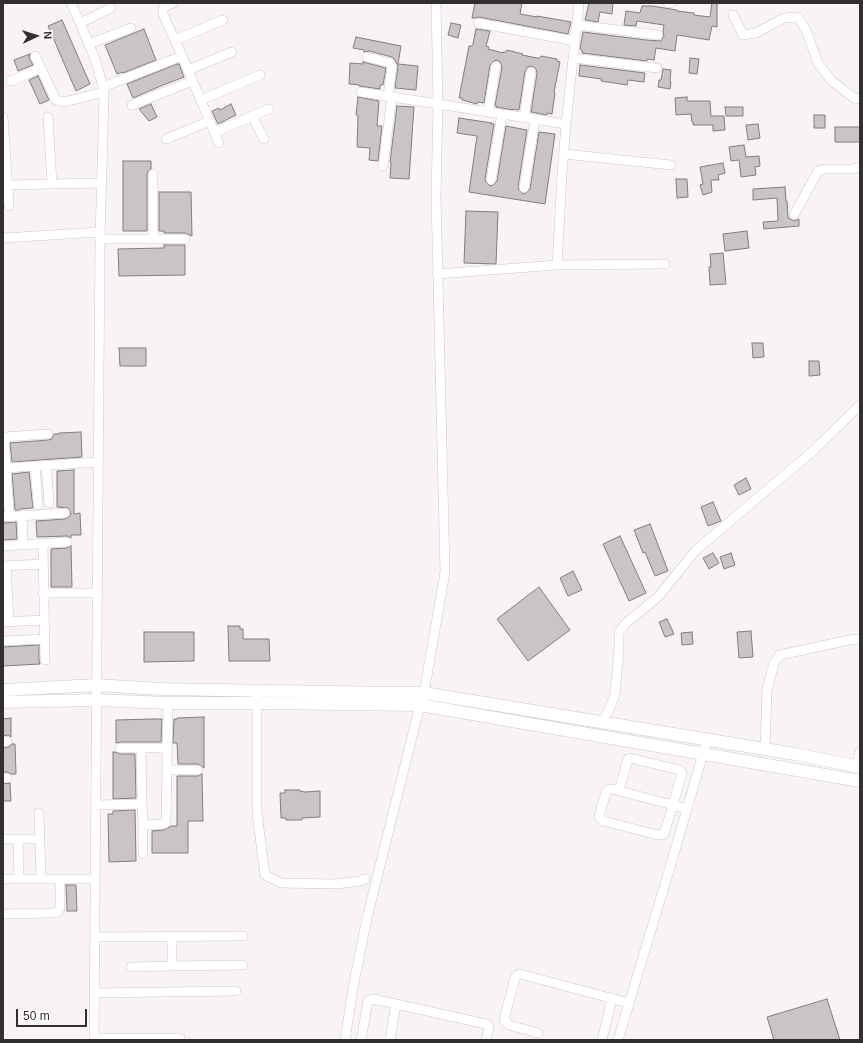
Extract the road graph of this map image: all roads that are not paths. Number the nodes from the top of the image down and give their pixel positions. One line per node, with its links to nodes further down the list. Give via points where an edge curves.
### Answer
1 (71, 3): 8 (street)
2 (173, 3): 13 (street, via 164,7 163,14)
3 (436, 3): 34 (street)
4 (577, 3): 10 (street)
5 (111, 8): 8 (street)
6 (733, 15): 32 (street, via 743,35 756,33 784,18 798,17 806,30 818,62 832,81 854,98)
7 (223, 20): 13 (street)
8 (80, 23): 15 (street)
9 (478, 23): 14 (street)
10 (577, 25): 12 (street); 14 (street)
11 (131, 28): 15 (street)
12 (658, 35)
13 (175, 40): 18 (street)
14 (575, 41): 20 (street)
15 (89, 44): 29 (street)
16 (232, 52): 24 (street)
17 (35, 56): 22 (street)
18 (182, 56): 24 (street); 29 (street)
19 (367, 57): 31 (street, via 390,63 392,66)
20 (573, 58): 23 (street); 45 (street)
21 (496, 66): 37 (street)
22 (41, 68): 28 (street); 29 (street, via 54,97 60,102)
23 (657, 68)
24 (188, 70): 27 (street)
25 (531, 72): 42 (street)
26 (260, 75): 33 (street)
27 (192, 80): 33 (street); 35 (street)
28 (11, 81)
29 (103, 89): 56 (street)
30 (361, 92): 31 (street)
31 (390, 97): 34 (street); 52 (street)
32 (860, 99)
33 (201, 100): 44 (street)
34 (438, 104): 37 (street); 68 (street)
35 (132, 105)
36 (269, 109): 39 (street)
37 (488, 112): 38 (street)
38 (502, 114): 42 (street); 55 (street)
39 (252, 116): 46 (street); 48 (street)
40 (48, 117): 57 (street)
41 (3, 118): 58 (street)
42 (524, 118): 43 (street)
43 (536, 120): 45 (street); 59 (street)
44 (210, 121): 46 (street); 47 (street)
45 (566, 124): 50 (street)
46 (215, 132): 49 (street)
47 (166, 139)
48 (264, 139)
49 (220, 143)
50 (564, 154): 51 (street); 67 (street)
51 (671, 165)
52 (383, 166)
53 (860, 167): 61 (street, via 818,171)
54 (154, 174): 64 (street)
55 (491, 180)
56 (101, 183): 57 (street); 62 (street)
57 (52, 184): 58 (street)
58 (7, 185): 60 (street)
59 (524, 188)
60 (9, 206)
61 (794, 215)
62 (100, 235): 63 (street); 64 (street); 71 (street)
63 (3, 238)
64 (152, 239): 65 (street)
65 (185, 240)
66 (665, 264): 67 (street)
67 (557, 265): 68 (street)
68 (437, 274): 97 (street, via 445,572)
69 (860, 405): 103 (street, via 813,451 696,550 658,597 626,623 619,632 615,695)
70 (48, 434): 74 (street, via 4,437)
71 (98, 462): 72 (street); 87 (street)
72 (46, 465): 73 (street); 75 (street)
73 (35, 466): 74 (street); 76 (street)
74 (5, 468): 78 (street)
75 (50, 503)
76 (38, 504)
77 (65, 513): 79 (street)
78 (6, 514): 79 (street)
79 (22, 515): 82 (street)
80 (67, 542): 81 (street)
81 (42, 544): 82 (street); 84 (street)
82 (23, 545): 83 (street)
83 (3, 546)
84 (43, 564): 85 (street); 86 (street)
85 (5, 566): 89 (street)
86 (44, 593): 87 (street); 88 (street)
87 (97, 593): 94 (street)
88 (44, 620): 89 (street); 90 (street)
89 (6, 622)
90 (44, 639): 92 (street); 93 (street)
91 (860, 639): 108 (street, via 780,655 774,662 767,690)
92 (3, 640)
93 (45, 660)
94 (96, 685): 95 (street); 96 (street); 98 (street)
95 (3, 690)
96 (256, 690): 97 (street); 101 (street)
97 (424, 693): 102 (street); 103 (street)
98 (96, 700): 99 (street); 100 (street); 117 (street)
99 (3, 702)
100 (168, 703): 101 (street); 107 (street)
101 (258, 703): 102 (street); 131 (street, via 257,813 264,875 281,883 336,884)
102 (420, 705): 110 (street); 147 (street, via 367,918)
103 (601, 722): 104 (street)
104 (707, 740): 108 (street); 110 (street)
105 (120, 748): 106 (street)
106 (141, 748): 107 (street); 116 (street)
107 (167, 748): 112 (street)
108 (766, 749): 111 (street)
109 (860, 752): 111 (street)
110 (703, 754): 114 (street); 119 (street)
111 (858, 767)
112 (167, 770): 113 (street); 121 (street, via 166,822)
113 (198, 770)
114 (860, 781)
115 (619, 791): 118 (street); 118 (street, via 630,758 679,770 682,773); 118 (street, via 612,789 606,792 599,817 603,821 661,835 665,833)
116 (142, 804): 117 (street); 121 (street)
117 (96, 805): 130 (street)
118 (673, 805): 119 (street)
119 (687, 809): 142 (street)
120 (39, 812): 122 (street)
121 (143, 825): 125 (street)
122 (40, 838): 124 (street); 128 (street)
123 (3, 839): 124 (street)
124 (18, 839): 127 (street)
125 (143, 854)
126 (3, 879): 127 (street)
127 (19, 879): 128 (street)
128 (41, 879): 129 (street)
129 (60, 879): 130 (street); 132 (street, via 58,912)
130 (95, 879): 135 (street)
131 (364, 879)
132 (3, 914)
133 (172, 936): 134 (street); 135 (street); 137 (street)
134 (243, 936)
135 (94, 937): 140 (street)
136 (243, 965): 137 (street)
137 (172, 966): 138 (street)
138 (131, 967)
139 (236, 992): 140 (street)
140 (94, 993): 146 (street)
141 (612, 998): 142 (street); 144 (street, via 523,974 517,975 514,978 504,1020 508,1025); 151 (street)
142 (629, 1002): 152 (street)
143 (396, 1004): 148 (street, via 373,999 368,1001); 149 (street); 150 (street, via 486,1024 489,1028)
144 (538, 1033)
145 (180, 1038): 146 (street)
146 (94, 1039)
147 (345, 1040)
148 (361, 1040)
149 (390, 1040)
150 (486, 1040)
151 (602, 1040)
152 (618, 1040)

